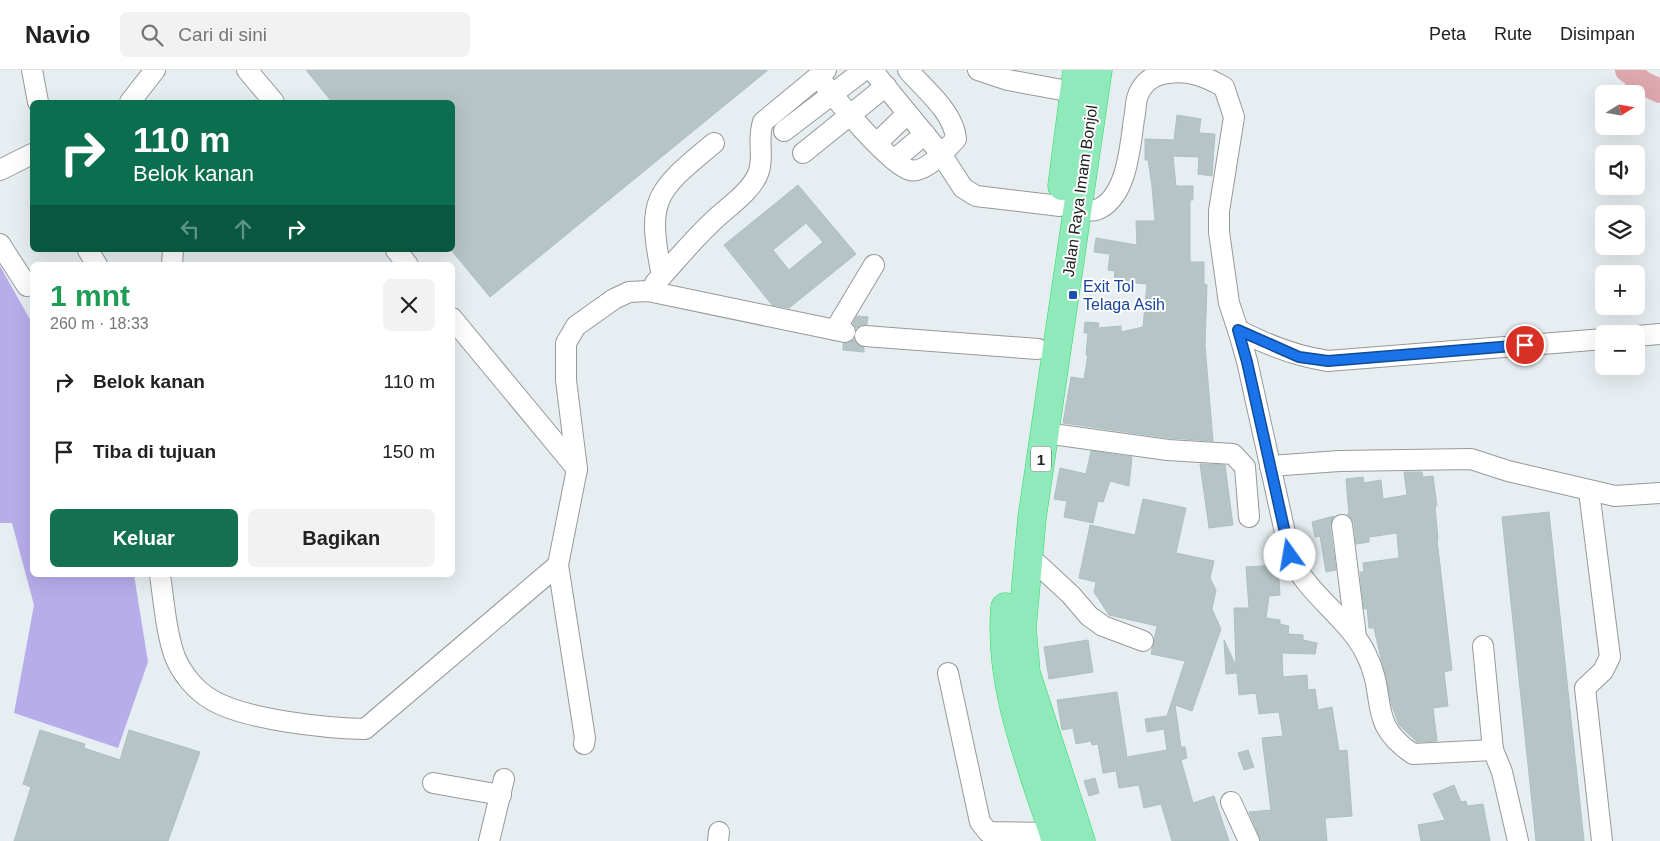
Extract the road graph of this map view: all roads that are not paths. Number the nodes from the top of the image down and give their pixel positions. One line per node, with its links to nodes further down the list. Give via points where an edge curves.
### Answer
1 (32, 70): 15 (street)
2 (155, 70): 16 (street)
3 (247, 70): 17 (street)
4 (864, 70): 14 (street)
5 (872, 70): 13 (street)
6 (908, 70): 26 (street, via 949,117 956,130 956,139)
7 (978, 70): 12 (street, via 1008,80)
8 (1098, 70): 20 (highway, Jalan Raya Imam Bonjol / 1)
9 (1107, 70): 20 (highway)
10 (1181, 71): 30 (street, via 1146,81 1138,94 1129,155 1120,186 1111,202 1094,211); 39 (street, via 1203,76 1224,87 1234,117 1219,211 1219,232 1229,303)
11 (822, 73): 14 (street); 35 (street, via 763,122 758,134 761,154 758,173 746,190 711,222)
12 (1075, 81): 30 (highway, Jalan Raya Imam Bonjol / 1)
13 (886, 86): 18 (street); 19 (street)
14 (832, 94): 19 (street); 21 (street)
15 (38, 100)
16 (132, 100)
17 (272, 100)
18 (908, 114): 22 (street); 23 (street)
19 (852, 115): 23 (street); 25 (street)
20 (1090, 122): 30 (highway, Jalan Raya Imam Bonjol / 1)
21 (784, 131)
22 (925, 134): 26 (street); 28 (street)
23 (877, 142): 28 (street)
24 (714, 143): 35 (street, via 673,177 660,194 655,211 655,232)
25 (803, 153)
26 (941, 154): 28 (street, via 921,169 910,170); 30 (street, via 963,188 976,196)
27 (30, 155): 29 (street)
28 (894, 160)
29 (0, 170)
30 (1068, 207): 44 (highway, Jalan Raya Imam Bonjol / 1); 45 (highway, Jalan Raya Imam Bonjol / 1)
31 (0, 244): 36 (street)
32 (398, 252): 33 (street)
33 (406, 262)
34 (874, 265): 37 (street, via 840,331)
35 (662, 276): 37 (street)
36 (27, 286)
37 (648, 291): 47 (street, via 629,292 614,299 576,326 566,343 566,380)
38 (455, 322): 47 (street)
39 (1238, 330): 43 (street, via 1299,357 1328,361); 46 (street)
40 (1660, 334): 41 (street)
41 (1645, 335)
42 (866, 336): 44 (street)
43 (1595, 339)
44 (1038, 349): 63 (highway, Jalan Raya Imam Bonjol / 1, via 1015,515 1004,650 1022,736)
45 (1045, 433): 50 (street, via 1168,450 1233,454 1245,467); 52 (highway, Jalan Raya Imam Bonjol / 1, via 1032,518)
46 (1270, 466): 48 (street, via 1339,461 1471,459); 55 (street, via 1295,567)
47 (577, 469): 53 (street)
48 (1590, 491): 49 (street, via 1615,496); 68 (street, via 1610,657 1603,671 1585,688)
49 (1660, 493)
50 (1250, 517)
51 (1342, 525): 55 (street)
52 (1030, 557): 56 (street, via 1071,595 1088,616 1103,626); 65 (highway, Jalan Raya Imam Bonjol / 1, via 1022,628 1026,673)
53 (558, 565): 54 (street, via 364,729 296,723 212,701 196,689 176,658); 59 (street)
54 (160, 577)
55 (1356, 637): 60 (street, via 1371,665 1382,722 1399,745 1413,754)
56 (1143, 641)
57 (1483, 646): 60 (street)
58 (948, 673): 63 (street, via 980,822 988,832)
59 (584, 744)
60 (1493, 750): 67 (street, via 1502,772)
61 (433, 783): 64 (street, via 502,787)
62 (1231, 802): 66 (street)
63 (1055, 837)
64 (489, 841)
65 (1081, 841)
66 (1249, 841)
67 (1518, 841)
68 (1602, 841)

